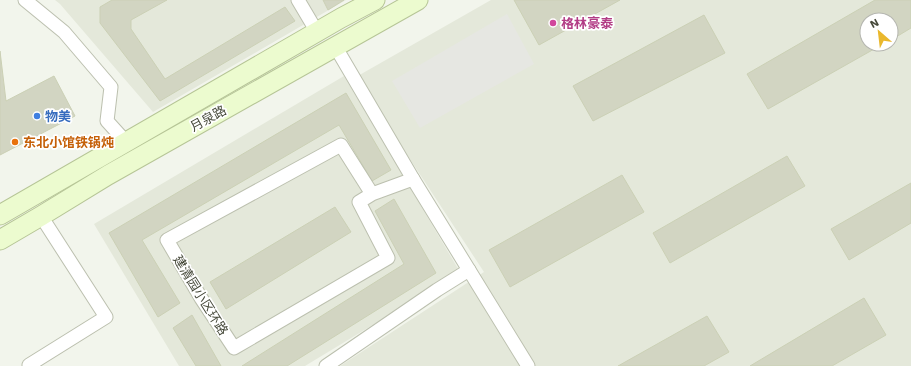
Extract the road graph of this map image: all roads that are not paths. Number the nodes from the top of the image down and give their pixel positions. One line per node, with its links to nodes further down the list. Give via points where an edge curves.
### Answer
1 (25, 0): 7 (street, via 64,32 111,87 107,121)
2 (298, 0): 5 (street)
3 (375, 0): 5 (main road, 月泉路)
4 (418, 0): 6 (main road, 月泉路)
5 (317, 32): 7 (main road, 月泉路)
6 (335, 46): 8 (street); 11 (main road, 月泉路)
7 (126, 142): 10 (main road, 月泉路)
8 (413, 179): 9 (street, 建清园小区环路); 13 (street)
9 (372, 194): 9 (street, 建清园小区环路, via 341,145 167,240 234,348 388,258 359,202)
10 (0, 215)
11 (41, 216): 12 (main road, 月泉路); 14 (street, via 106,317)
12 (0, 240)
13 (469, 270): 15 (street); 16 (street)
14 (29, 365)
15 (326, 366)
16 (528, 366)

